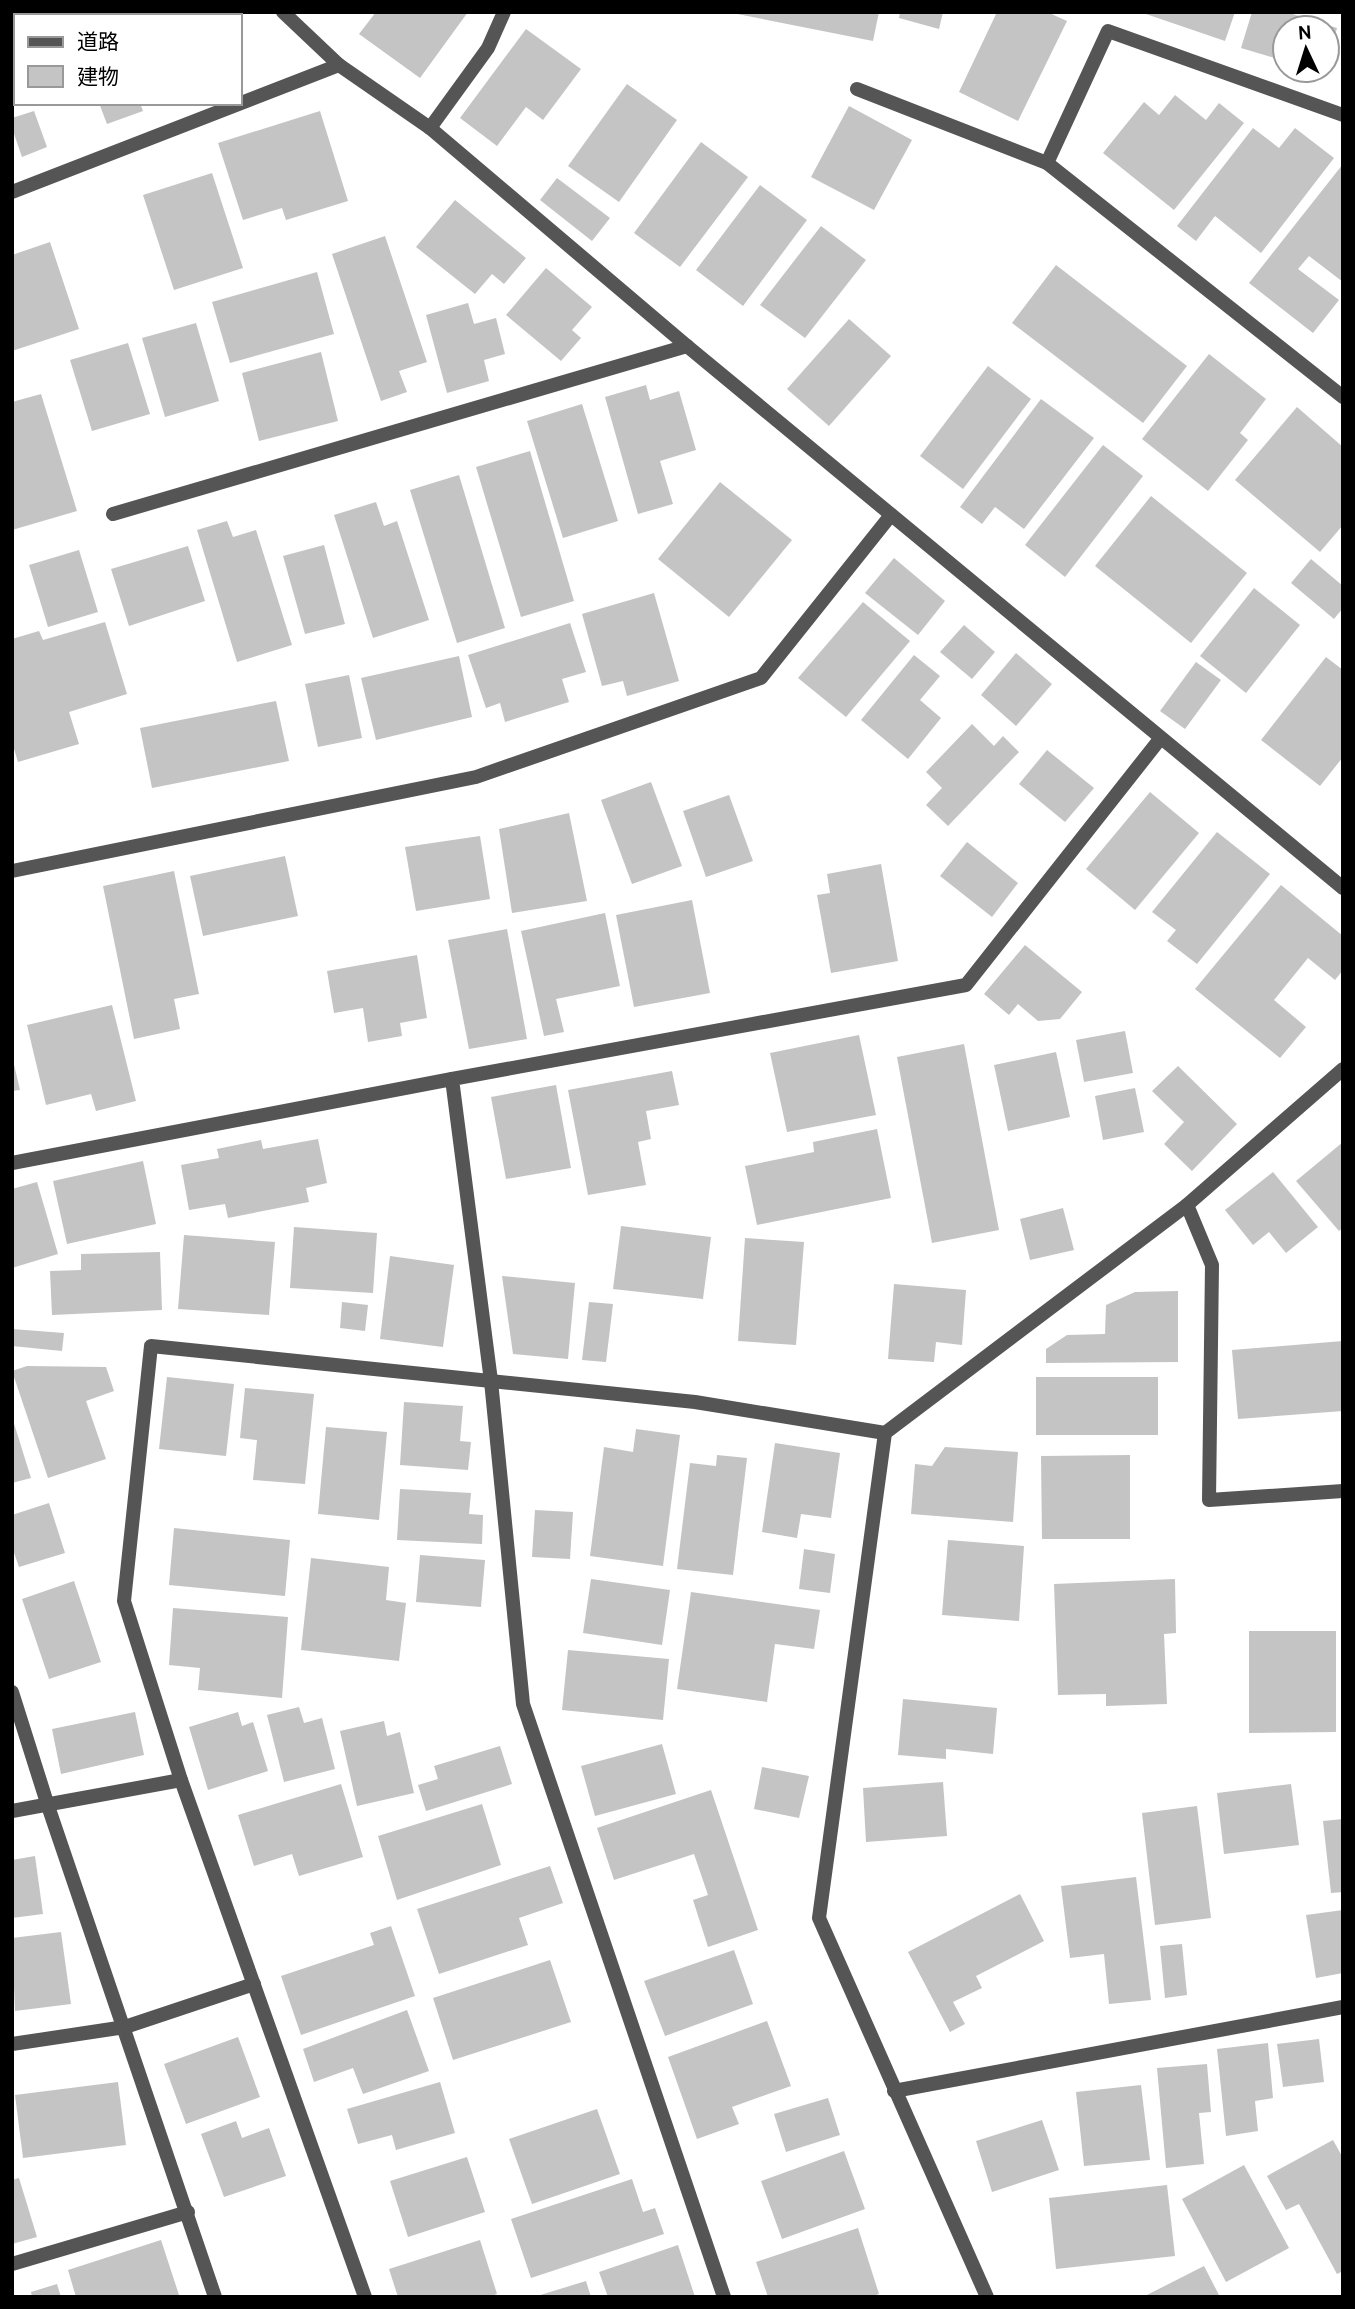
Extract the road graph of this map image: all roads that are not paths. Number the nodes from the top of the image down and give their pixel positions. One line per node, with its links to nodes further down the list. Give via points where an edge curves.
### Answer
1 (283, 12): 3 (street)
2 (503, 12): 8 (street, via 488,48)
3 (339, 65): 5 (street); 8 (street)
4 (858, 89): 9 (street)
5 (242, 103)
6 (236, 105): 10 (street)
7 (1343, 115): 9 (street, via 1108,31)
8 (430, 128): 11 (street)
9 (1047, 163): 12 (street)
10 (12, 192)
11 (687, 346): 13 (street); 14 (street)
12 (1343, 397)
13 (113, 514)
14 (891, 515): 15 (street); 16 (street, via 761,678 476,778)
15 (1160, 739): 17 (street); 19 (street, via 966,985)
16 (12, 871)
17 (1343, 888)
18 (1343, 1069): 21 (street)
19 (452, 1079): 20 (street); 22 (street)
20 (12, 1163)
21 (1186, 1205): 23 (street); 24 (street, via 1212,1265 1209,1500)
22 (491, 1381): 23 (street, via 695,1402); 26 (street, via 151,1346 124,1601); 38 (street, via 523,1704)
23 (885, 1433): 33 (street, via 819,1918)
24 (1343, 1491)
25 (12, 1692): 27 (street)
26 (181, 1780): 27 (street); 29 (street)
27 (48, 1805): 28 (street); 31 (street)
28 (12, 1811)
29 (254, 1984): 31 (street); 37 (street)
30 (1343, 2007): 33 (street)
31 (125, 2027): 32 (street); 34 (street)
32 (12, 2044)
33 (894, 2091): 39 (street)
34 (188, 2212): 35 (street); 36 (street)
35 (12, 2264)
36 (215, 2297)
37 (365, 2297)
38 (724, 2297)
39 (987, 2297)

